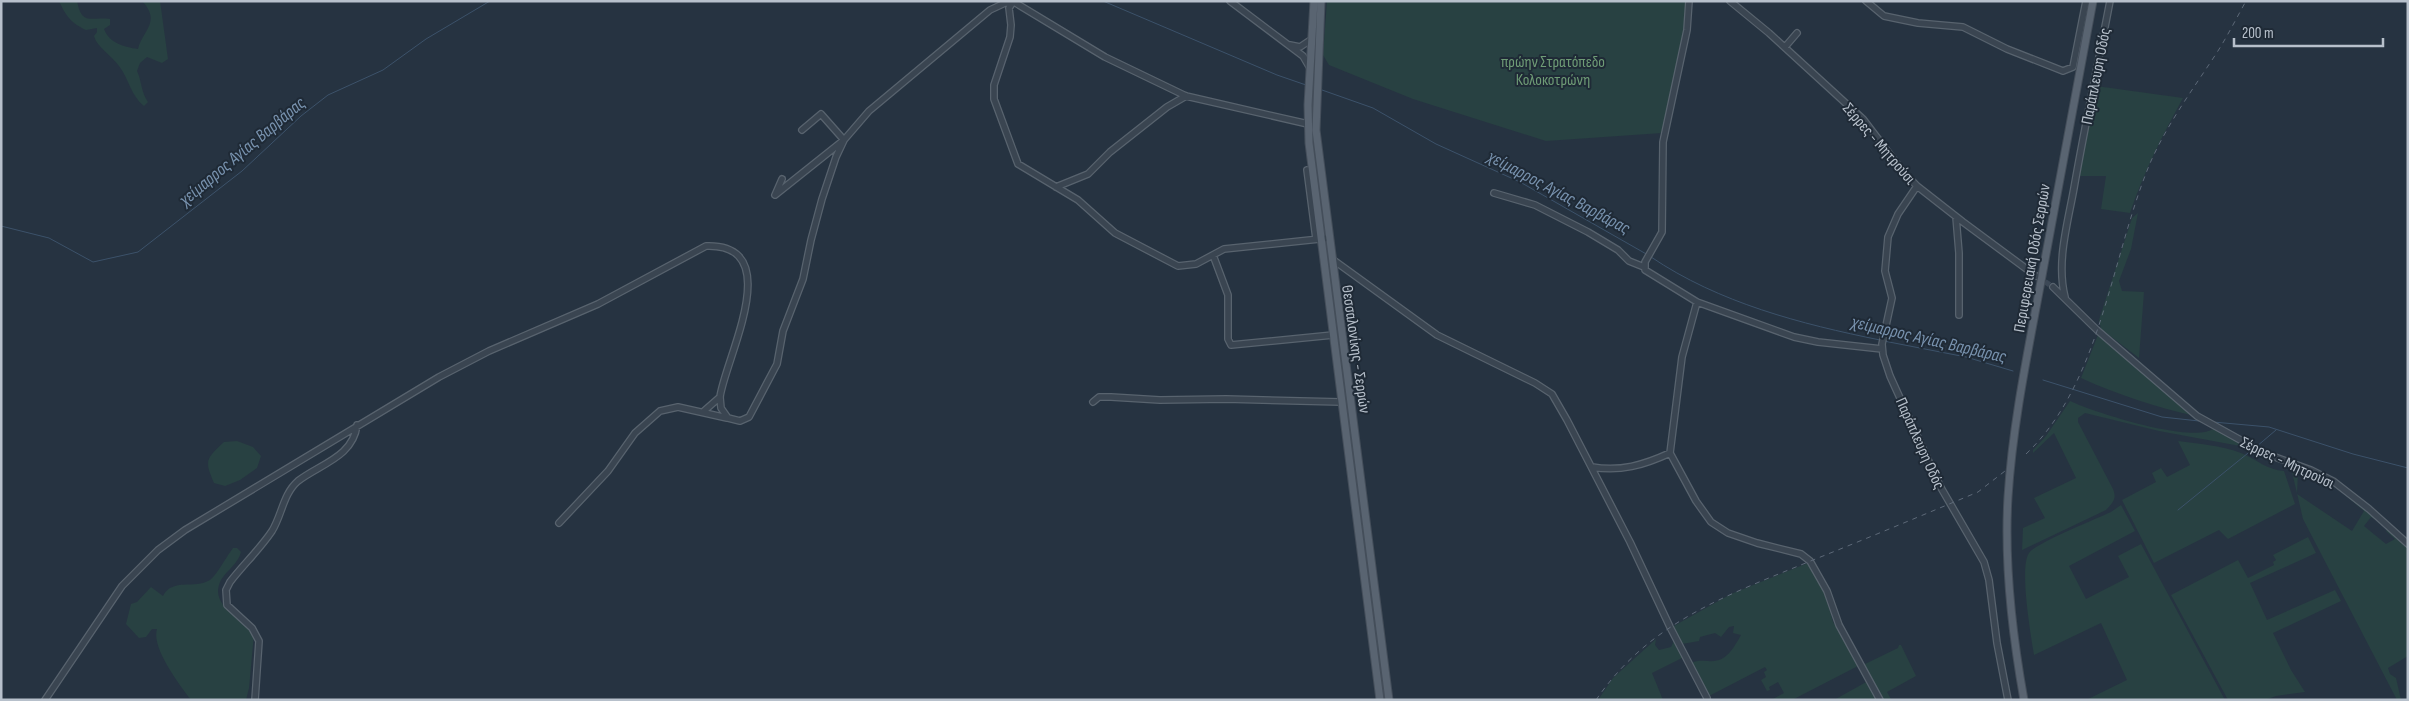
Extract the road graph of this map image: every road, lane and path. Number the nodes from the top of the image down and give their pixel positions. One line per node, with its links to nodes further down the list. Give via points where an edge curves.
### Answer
1 (1230, 1): 13 (street)
2 (1314, 1): 12 (main road, Θεσσαλονίκης - Σερρών)
3 (1321, 1): 17 (main road, Θεσσαλονίκης - Σερρών, via 1318,72)
4 (1689, 1): 31 (street, via 1687,30 1663,142 1662,232)
5 (1730, 1): 14 (street, Σέρρες - Μητρούσι)
6 (1866, 1): 7 (street, via 1884,16 1963,28 2063,71 2073,67)
7 (2086, 1)
8 (2093, 1): 56 (main road, Περιφερειακή Οδός Σερρών, via 2011,454 2008,517 2010,598)
9 (2110, 1): 34 (street, Παράπλευρη Οδός, via 2066,233 2062,272)
10 (1012, 2): 16 (street, via 1106,57); 20 (street, via 990,10 869,111); 25 (street, via 1009,8 1010,37 994,85 994,99 1018,164)
11 (1797, 33): 14 (street)
12 (1312, 39): 13 (street, via 1299,47); 15 (main road, Θεσσαλονίκης - Σερρών)
13 (1284, 42): 15 (street, via 1305,59)
14 (1785, 47): 24 (street, Σέρρες - Μητρούσι, via 1863,119)
15 (1310, 70): 17 (main road, Θεσσαλονίκης - Σερρών)
16 (1186, 96): 18 (street); 25 (street, via 1110,152 1088,174)
17 (1312, 109): 18 (main road, Θεσσαλονίκης - Σερρών); 21 (main road, Θεσσαλονίκης - Σερρών)
18 (1308, 124): 22 (main road, Θεσσαλονίκης - Σερρών)
19 (802, 130): 20 (street, via 821,114)
20 (844, 140): 23 (street, via 775,196); 43 (street, via 822,199 803,279 783,331 777,364 749,417 740,421)
21 (1320, 169): 22 (street); 28 (main road, Θεσσαλονίκης - Σερρών)
22 (1310, 170): 28 (main road, Θεσσαλονίκης - Σερρών)
23 (782, 178)
24 (1917, 186): 27 (street, Σέρρες - Μητρούσι); 38 (street, Παράπλευρη Οδός, via 1898,214 1888,237 1885,271 1892,298)
25 (1056, 187): 29 (street, via 1078,200 1115,233 1174,265 1192,266)
26 (1494, 193): 31 (street, via 1535,205 1588,232 1618,250 1629,261)
27 (1956, 217): 32 (street, Σέρρες - Μητρούσι); 36 (street)
28 (1322, 238): 29 (street, via 1224,249); 30 (main road, Θεσσαλονίκης - Σερρών); 37 (main road, Θεσσαλονίκης - Σερρών)
29 (1213, 255): 37 (street, via 1227,293 1230,345)
30 (1331, 259): 46 (street, via 1446,341 1546,389 1557,401); 53 (main road, Θεσσαλονίκης - Σερρών)
31 (1644, 265): 35 (street, via 1648,273)
32 (2036, 276)
33 (2053, 287): 34 (street, Σέρρες - Μητρούσι)
34 (2065, 298): 48 (street, Σέρρες - Μητρούσι, via 2196,416 2264,453 2333,481)
35 (1697, 302): 38 (street, via 1806,340); 45 (street, via 1682,357)
36 (1959, 314)
37 (1333, 335): 41 (main road, Θεσσαλονίκης - Σερρών)
38 (1882, 346): 55 (street, Παράπλευρη Οδός, via 1890,376 1940,486 1984,562)
39 (720, 396): 42 (street); 43 (street, via 721,408); 44 (street, via 738,339 748,281 744,263 736,254 719,246 706,246 598,304 489,351 425,384)
40 (1093, 402): 41 (street, via 1111,397)
41 (1341, 402): 52 (main road, Θεσσαλονίκης - Σερρών)
42 (704, 411): 43 (street); 47 (street, via 678,407 660,411 644,424 608,471)
43 (728, 418)
44 (357, 425): 50 (street, via 185,530 158,550 134,572 108,604); 51 (street, via 349,447 291,488 273,530 226,590 227,605 252,628 259,641)
45 (1670, 453): 46 (street, via 1632,467); 54 (street, via 1711,522 1728,533 1801,554 1810,561 1827,591 1839,625)
46 (1592, 467): 49 (street)
47 (559, 523)
48 (2408, 544)
49 (1707, 698)
50 (45, 700)
51 (256, 700)
52 (1380, 700)
53 (1389, 700)
54 (1880, 700)
55 (2008, 700)
56 (2024, 700)

